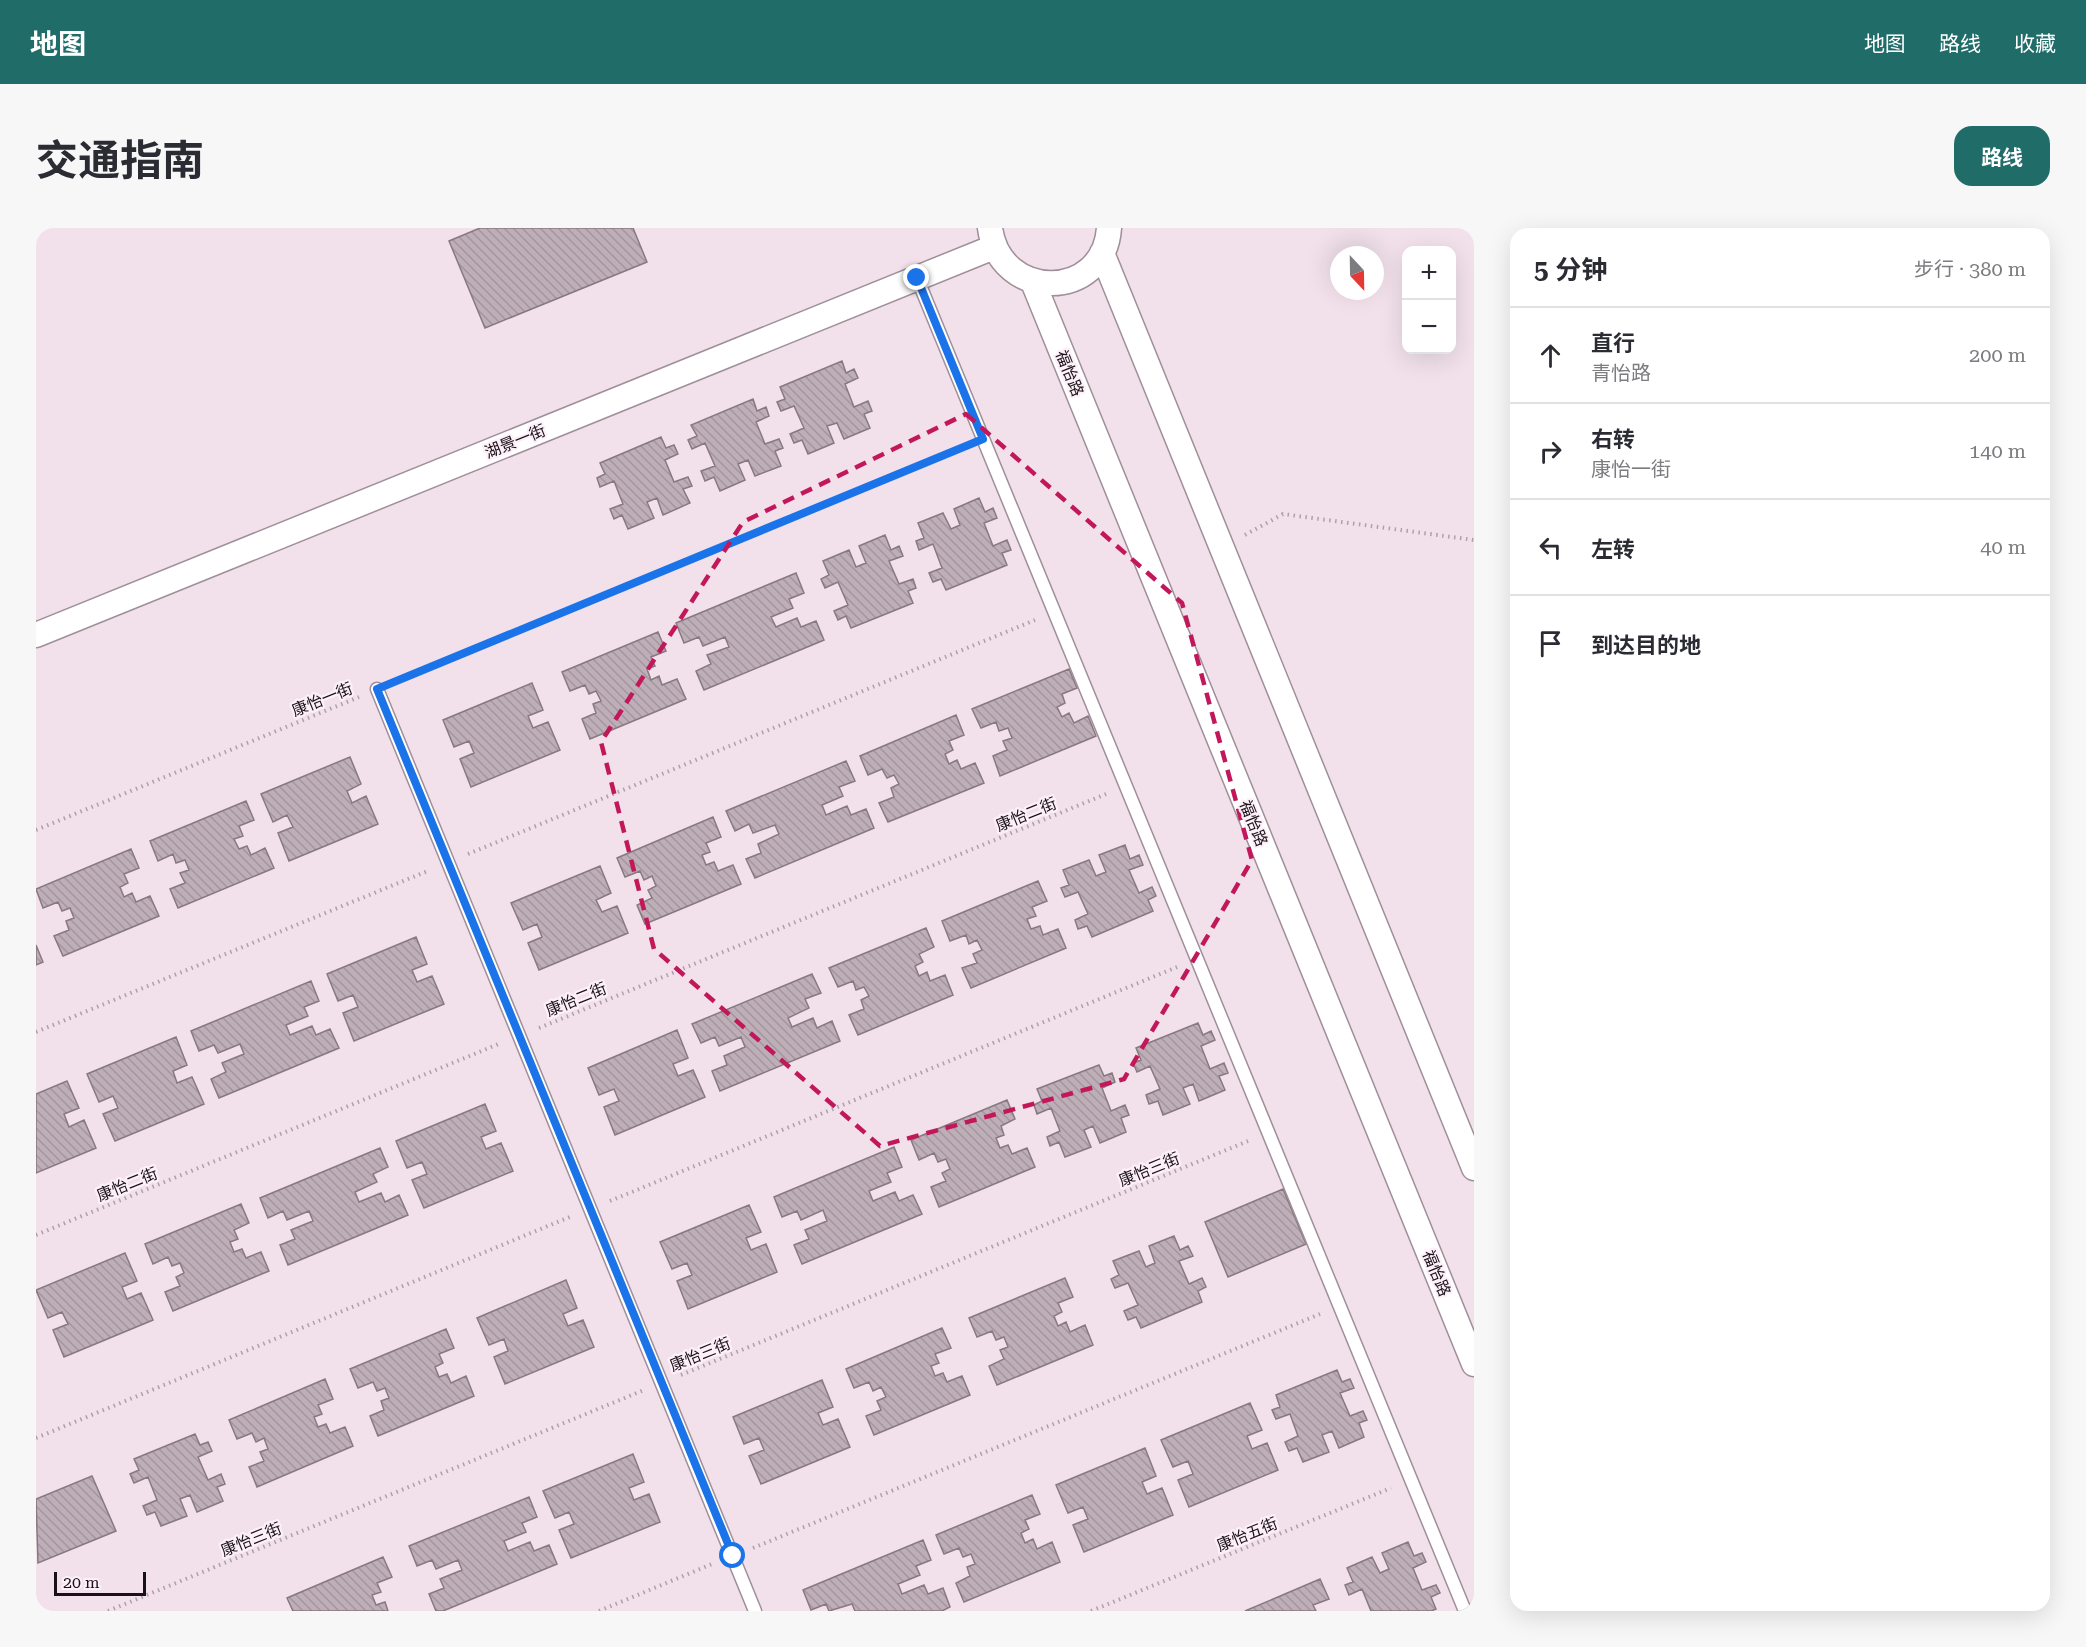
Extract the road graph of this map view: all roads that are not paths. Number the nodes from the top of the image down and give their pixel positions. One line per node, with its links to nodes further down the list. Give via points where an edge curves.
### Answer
1 (1109, 228): 3 (street)
2 (992, 237): 4 (street, 湖景一街); 5 (street, via 1003,262)
3 (1102, 253): 5 (street, via 1079,276 1049,284); 8 (street)
4 (917, 278): 6 (street, 湖景一街); 11 (lane)
5 (1033, 282): 9 (street, 福怡路)
6 (36, 635)
7 (377, 689): 10 (lane)
8 (1474, 1168)
9 (1474, 1364)
10 (755, 1611)
11 (1465, 1611)

